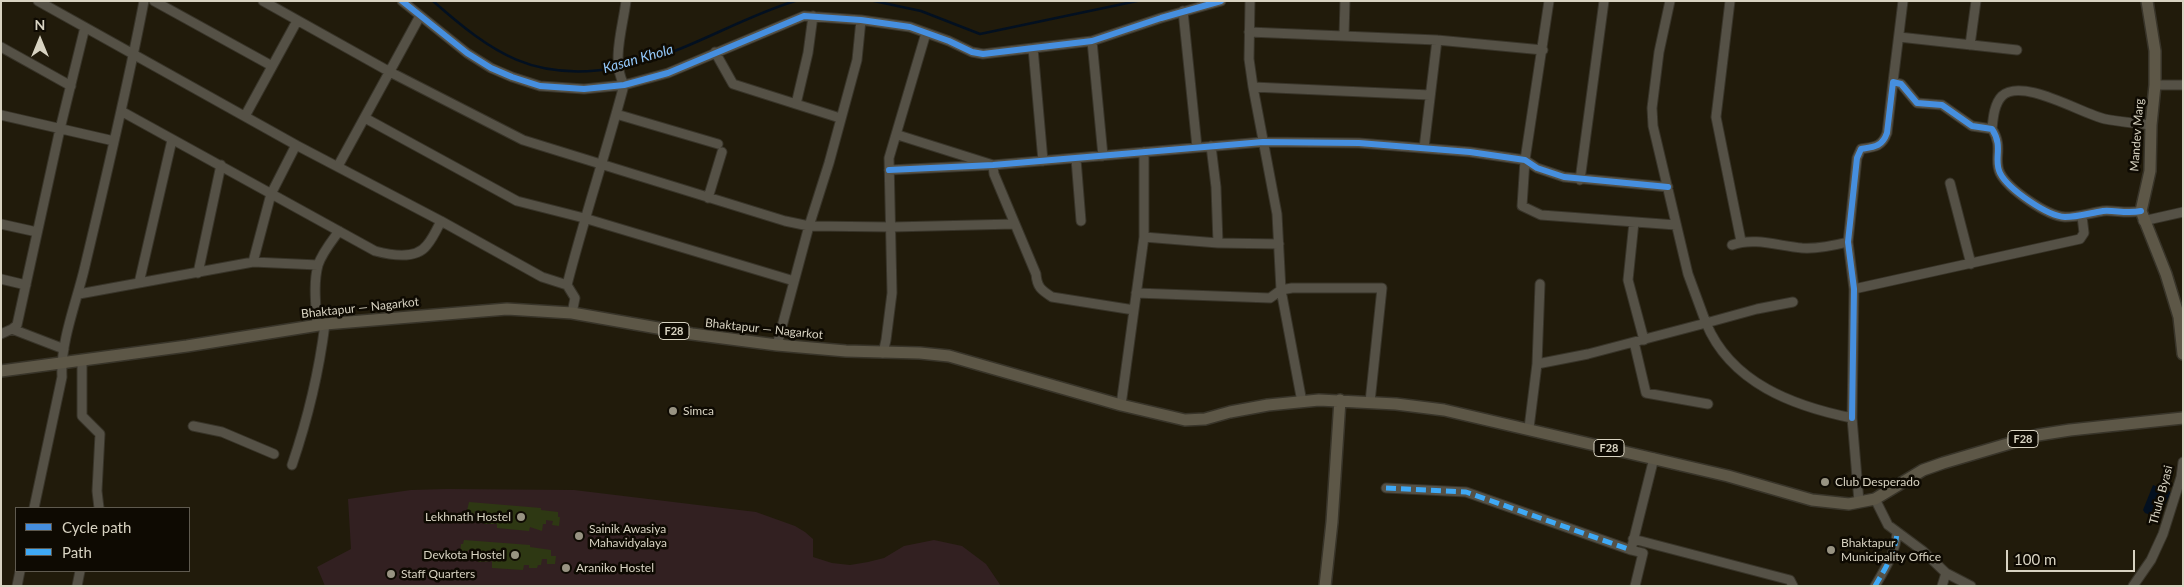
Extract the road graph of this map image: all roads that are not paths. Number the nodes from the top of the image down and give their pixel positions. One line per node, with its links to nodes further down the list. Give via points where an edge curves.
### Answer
1 (38, 1): 22 (street)
2 (144, 1): 35 (street)
3 (154, 1): 36 (street)
4 (263, 1): 21 (street)
5 (402, 1): 18 (street)
6 (626, 1): 39 (street, via 618,62 619,76)
7 (1221, 1): 17 (street)
8 (1250, 1): 24 (street)
9 (1345, 1): 25 (street)
10 (1549, 1): 32 (street)
11 (1604, 1): 73 (street)
12 (1670, 1): 75 (street, via 1652,108 1653,126)
13 (1730, 1): 93 (street, via 1716,117)
14 (1904, 1): 26 (street)
15 (1976, 1): 29 (street)
16 (2147, 1): 40 (main road, Mandev Marg, via 2156,51)
17 (1183, 12): 28 (street); 61 (street)
18 (420, 16): 37 (street); 39 (street, via 490,68 520,80 540,86 584,88)
19 (813, 16): 20 (street); 34 (street, via 790,21); 45 (street)
20 (861, 20): 23 (street); 51 (street, via 857,60)
21 (297, 21): 36 (street); 37 (street)
22 (85, 27): 35 (street); 42 (street)
23 (926, 32): 31 (street, via 983,54); 55 (street)
24 (1249, 32): 25 (street); 43 (street)
25 (1344, 34): 27 (street)
26 (1899, 37): 29 (street); 38 (street)
27 (1437, 40): 32 (street); 44 (street)
28 (1092, 41): 31 (street); 64 (street)
29 (1970, 45): 33 (street)
30 (1, 47): 42 (street)
31 (1033, 48): 67 (street)
32 (1543, 50): 66 (street)
33 (2017, 50)
34 (715, 52): 39 (street, via 668,73); 45 (street, via 733,84)
35 (134, 55): 46 (street); 49 (street)
36 (272, 66): 49 (street)
37 (390, 72): 50 (street); 71 (street, via 523,140)
38 (1893, 82): 54 (street, via 1901,84 1917,103 1942,105 1972,126); 94 (street, via 1885,141 1877,147 1861,149 1857,158)
39 (624, 85): 47 (street)
40 (2155, 85): 41 (street); 52 (main road, Mandev Marg)
41 (2183, 85)
42 (71, 86): 53 (street)
43 (1253, 87): 44 (street); 58 (street)
44 (1430, 95): 62 (street)
45 (796, 104): 51 (street)
46 (121, 111): 56 (street); 57 (street)
47 (616, 114): 71 (street); 77 (street, via 720,148)
48 (1, 115): 53 (street)
49 (245, 116): 59 (street)
50 (365, 118): 70 (street); 81 (street, via 516,201)
51 (840, 118): 88 (street)
52 (2151, 125): 54 (street, via 2104,118 2048,96 2014,91 2002,96 1996,106); 80 (main road, Mandev Marg, via 2150,171)
53 (60, 129): 57 (street); 90 (street)
54 (1992, 129): 79 (street, via 1998,138 1998,171 2005,182 2046,212 2063,217)
55 (898, 135): 69 (street); 72 (street, via 889,158)
56 (172, 140): 68 (street); 104 (street)
57 (114, 141): 111 (street)
58 (1263, 142): 60 (street); 62 (street, via 1359,143); 96 (street, via 1278,214)
59 (296, 145): 70 (street); 76 (street)
60 (1211, 146): 61 (street); 95 (street)
61 (1197, 147): 63 (street)
62 (1424, 148): 66 (street)
63 (1144, 152): 64 (street); 92 (street)
64 (1103, 156): 65 (street)
65 (1076, 159): 67 (street); 83 (street)
66 (1525, 160): 73 (street, via 1537,168); 84 (street, via 1522,206 1541,215)
67 (1043, 161): 69 (street)
68 (221, 165): 76 (street); 101 (street)
69 (993, 165): 72 (street); 86 (street)
70 (338, 166): 82 (street)
71 (602, 166): 77 (street); 81 (street)
72 (889, 170): 89 (street)
73 (1580, 180): 75 (street)
74 (1950, 183): 99 (street)
75 (1668, 188): 87 (street)
76 (271, 194): 91 (street); 98 (street)
77 (708, 198): 88 (street)
78 (2183, 212): 80 (street)
79 (2082, 216): 80 (street, via 2104,211); 99 (street, via 2084,233 2080,239)
80 (2142, 216): 124 (main road, via 2169,283 2179,317)
81 (584, 218): 103 (street); 107 (street)
82 (441, 221): 91 (street, via 427,247 411,254 375,251); 107 (street, via 542,277)
83 (1081, 221)
84 (1634, 222): 87 (street); 119 (street, via 1628,280)
85 (1, 224): 90 (street)
86 (1015, 224): 89 (street); 113 (street, via 1041,290 1052,297)
87 (1676, 225): 115 (street, via 1688,274)
88 (808, 226): 89 (street); 103 (street)
89 (892, 227): 123 (street, via 892,293)
90 (37, 232): 106 (street)
91 (339, 232): 100 (street)
92 (1144, 237): 95 (street); 110 (street)
93 (1741, 241): 94 (street, via 1820,248); 97 (street)
94 (1848, 242): 109 (street)
95 (1218, 243): 96 (street)
96 (1279, 244): 108 (street)
97 (1732, 245)
98 (253, 262): 100 (street); 101 (street)
99 (1971, 264): 109 (street)
100 (318, 265): 116 (street, via 316,278)
101 (198, 272): 104 (street)
102 (1, 279): 106 (street)
103 (794, 281): 121 (street)
104 (139, 283): 111 (street)
105 (1540, 284): 127 (street)
106 (26, 285): 117 (street, via 17,325)
107 (567, 285): 114 (street, via 575,298)
108 (1281, 290): 110 (street, via 1270,298); 130 (street); 131 (street, via 1382,288)
109 (1854, 290): 134 (street)
110 (1136, 293): 113 (street)
111 (79, 294): 122 (street)
112 (1793, 302): 115 (street)
113 (1134, 310): 133 (street)
114 (572, 313): 116 (main road, Bhaktapur — Nagarkot / F28, via 507,309); 121 (main road, Bhaktapur — Nagarkot / F28)
115 (1706, 323): 119 (street); 134 (street, via 1724,354 1757,383 1795,403)
116 (321, 324): 125 (main road, Bhaktapur — Nagarkot / F28); 141 (street, via 316,382)
117 (12, 329): 118 (street); 122 (street)
118 (1, 334)
119 (1644, 340): 120 (street)
120 (1634, 342): 127 (street); 132 (street, via 1646,393)
121 (777, 345): 123 (main road, Bhaktapur — Nagarkot / F28)
122 (64, 349): 126 (street)
123 (883, 353): 133 (main road, Bhaktapur — Nagarkot / F28, via 949,356)
124 (2183, 354)
125 (82, 360): 126 (main road, Bhaktapur — Nagarkot / F28); 147 (street, via 82,416 100,434)
126 (61, 363): 128 (main road, Bhaktapur — Nagarkot / F28); 146 (street, via 62,377)
127 (1537, 364): 137 (street)
128 (1, 371)
129 (1340, 400): 130 (main road, Bhaktapur — Nagarkot / F28); 131 (main road, F28); 156 (main road)
130 (1302, 402): 133 (main road, Bhaktapur — Nagarkot / F28, via 1268,405 1193,420)
131 (1370, 402): 137 (main road, F28, via 1444,410)
132 (1708, 404)
133 (1121, 405)
134 (1852, 418): 145 (street)
135 (2183, 418): 144 (main road, F28, via 2070,430 2008,443 1923,470)
136 (193, 426): 138 (street, via 222,432)
137 (1529, 428): 139 (main road, F28)
138 (274, 454)
139 (1654, 458): 145 (main road, F28, via 1812,500); 149 (street)
140 (2183, 462): 142 (street, Thulo Byasi)
141 (292, 465)
142 (2182, 477): 162 (street, Thulo Byasi, via 2163,534)
143 (1386, 488): 150 (street, via 1466,492)
144 (1875, 499): 145 (main road, F28); 148 (street, via 1888,525)
145 (1859, 502)
146 (34, 507)
147 (99, 507)
148 (1897, 532): 153 (street); 159 (street, via 1892,554)
149 (1633, 539): 150 (street); 158 (street, via 1790,580)
150 (1631, 550): 157 (street, via 1643,553)
151 (20, 572): 154 (street)
152 (80, 572): 155 (street)
153 (1946, 573): 160 (street); 161 (street)
154 (17, 586)
155 (77, 586)
156 (1325, 586)
157 (1635, 586)
158 (1793, 586)
159 (1875, 586)
160 (1942, 586)
161 (1970, 586)
162 (2133, 586)

